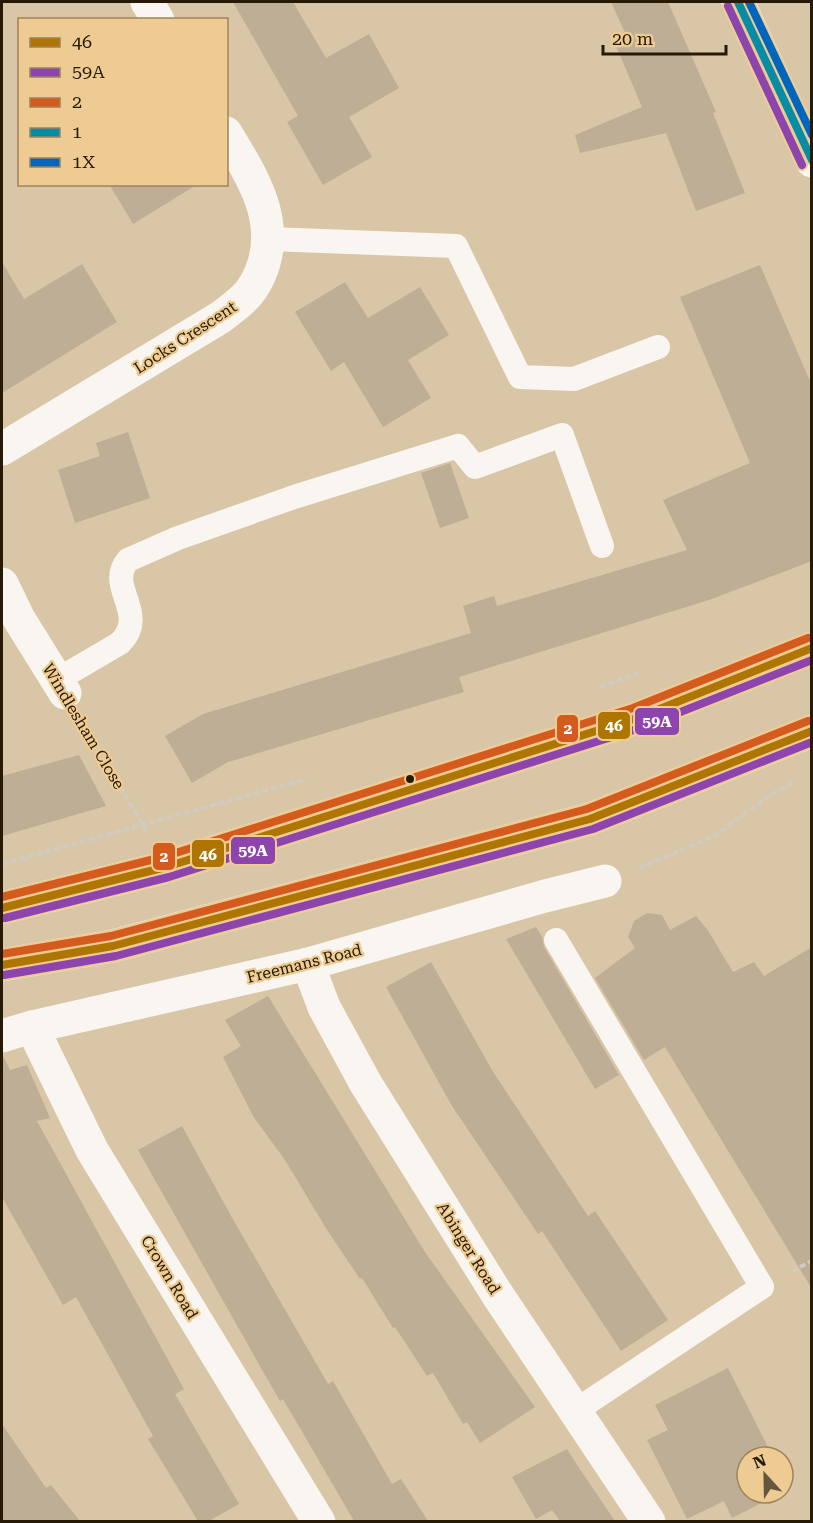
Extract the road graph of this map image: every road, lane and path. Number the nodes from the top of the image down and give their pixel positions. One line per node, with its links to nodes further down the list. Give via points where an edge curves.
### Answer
1 (147, 2): 3 (street)
2 (738, 2): 5 (street)
3 (157, 18)
4 (228, 137): 6 (street, Locks Crescent, via 249,170 264,207)
5 (812, 161)
6 (269, 239): 7 (lane, via 456,246 520,376 574,379); 8 (street, Locks Crescent, via 259,275 236,305)
7 (658, 347)
8 (2, 449)
9 (602, 546): 13 (lane, via 562,435 475,467 458,446 294,496 128,560 120,577 131,611 132,622 126,637)
10 (2, 584): 13 (street, Windlesham Close)
11 (812, 648): 20 (main road, via 637,718)
12 (646, 671): 14 (path)
13 (61, 687): 18 (path, Windlesham Close)
14 (589, 691)
15 (812, 731): 25 (main road, via 590,819 113,946)
16 (316, 777): 18 (path)
17 (802, 778): 21 (path, via 772,794 714,836)
18 (143, 825): 19 (path); 20 (path, Windlesham Close)
19 (2, 864)
20 (166, 867): 22 (main road)
21 (605, 881): 24 (street, Freemans Road)
22 (2, 908)
23 (556, 940): 27 (lane, via 762,1287)
24 (308, 964): 26 (street, Freemans Road); 27 (street, Abinger Road, via 324,1007 366,1084)
25 (2, 965)
26 (17, 1031): 28 (street, Crown Road)
27 (575, 1411): 29 (street, Abinger Road)
28 (320, 1521)
29 (649, 1521)

